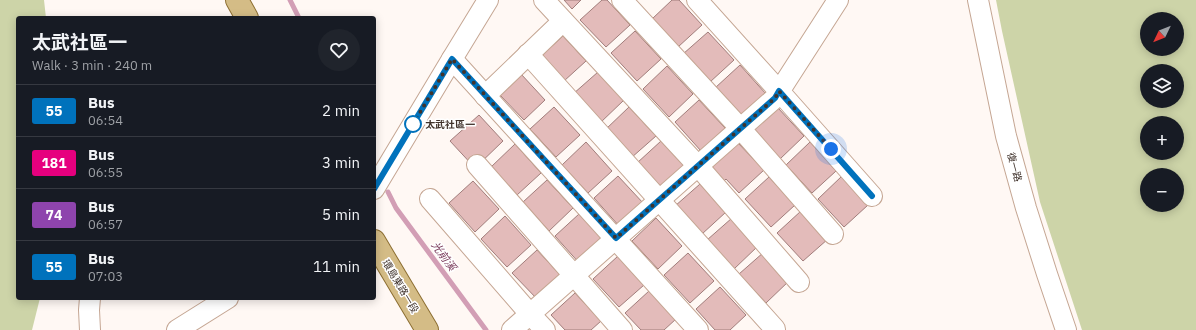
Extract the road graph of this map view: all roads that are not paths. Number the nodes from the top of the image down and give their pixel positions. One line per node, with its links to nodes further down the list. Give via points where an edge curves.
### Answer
1 (237, 0): 8 (main road)
2 (488, 0): 11 (street)
3 (544, 0): 9 (street)
4 (622, 0): 14 (street)
5 (697, 0): 12 (street)
6 (838, 0): 12 (street)
7 (978, 0): 37 (street, 復一路, via 1006,136 1026,208)
8 (246, 16)
9 (563, 21): 10 (street); 16 (street)
10 (528, 54): 13 (street); 20 (street)
11 (452, 59): 13 (street); 17 (street)
12 (777, 94): 14 (street); 18 (street)
13 (485, 96): 22 (street)
14 (740, 128): 16 (street); 21 (street)
15 (477, 165): 24 (street)
16 (698, 166): 20 (street); 25 (street)
17 (376, 186)
18 (872, 196)
19 (430, 199): 28 (street)
20 (659, 200): 22 (street); 29 (street)
21 (834, 234)
22 (616, 238): 24 (street); 36 (street)
23 (376, 244): 32 (main road, 環島東路一段)
24 (574, 275): 28 (street); 35 (street)
25 (799, 282)
26 (90, 300): 30 (street)
27 (225, 300): 31 (street)
28 (530, 314): 33 (street); 34 (street)
29 (774, 329)
30 (90, 330)
31 (177, 330)
32 (427, 330)
33 (512, 330)
34 (545, 330)
35 (622, 330)
36 (698, 330)
37 (1066, 330)

